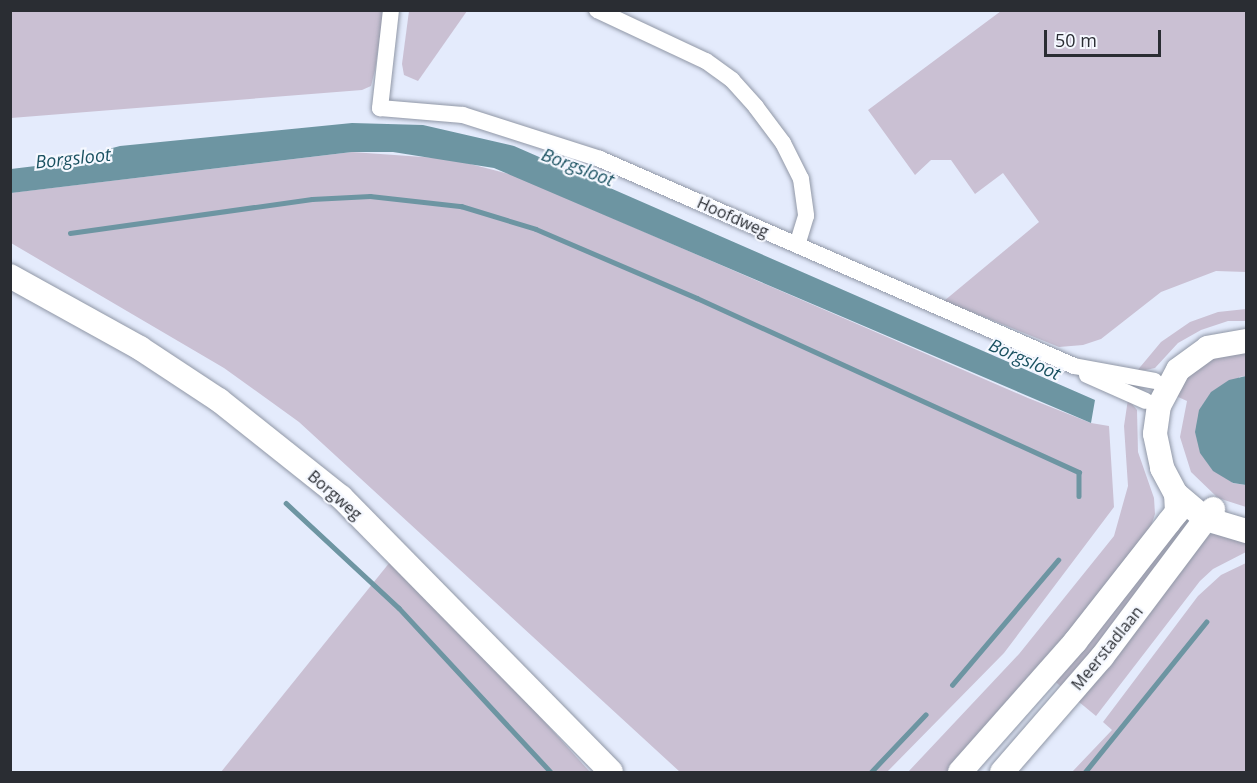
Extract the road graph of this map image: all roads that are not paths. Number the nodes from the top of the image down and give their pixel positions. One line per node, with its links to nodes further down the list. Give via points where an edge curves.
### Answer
1 (391, 10): 3 (street, Hoofdweg, via 380,108 463,115 510,127 600,159)
2 (597, 10): 3 (street, via 706,61 732,80 756,106 783,143 801,179 806,216)
3 (797, 245): 7 (street, Hoofdweg, via 1074,366)
4 (10, 276): 12 (main road, Borgweg, via 140,348 219,400 341,497)
5 (1246, 329): 7 (main road, via 1198,339 1166,364)
6 (1246, 341): 7 (main road, via 1227,342 1192,357)
7 (1153, 396): 8 (main road, via 1145,454); 9 (main road, via 1169,413 1168,439 1176,469)
8 (1168, 492): 9 (main road); 13 (main road, Meerstadlaan, via 1158,535 1075,642)
9 (1209, 514): 10 (main road); 11 (main road); 14 (main road, Meerstadlaan, via 1102,657)
10 (1246, 519)
11 (1246, 531)
12 (611, 772)
13 (960, 772)
14 (1002, 772)

